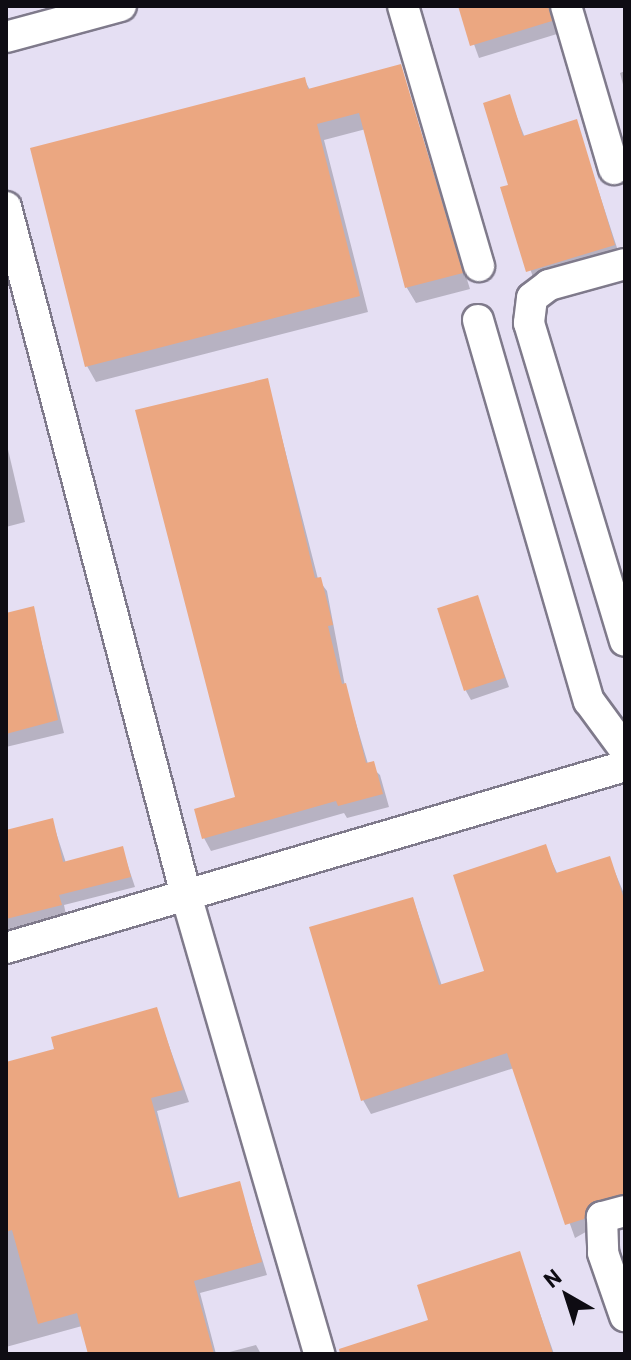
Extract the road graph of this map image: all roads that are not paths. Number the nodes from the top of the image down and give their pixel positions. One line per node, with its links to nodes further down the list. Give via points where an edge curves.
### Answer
1 (121, 6): 4 (street)
2 (403, 6): 8 (street)
3 (566, 6): 5 (street)
4 (6, 37)
5 (614, 169)
6 (6, 207): 13 (street)
7 (625, 264): 10 (street, via 549,285 532,298 529,323)
8 (479, 266)
9 (478, 320): 11 (street, via 589,701)
10 (625, 641)
11 (625, 750)
12 (625, 766): 13 (street)
13 (186, 895): 14 (street); 17 (street)
14 (6, 948)
15 (625, 1211): 16 (street, via 602,1217 603,1253)
16 (625, 1316)
17 (319, 1354)

